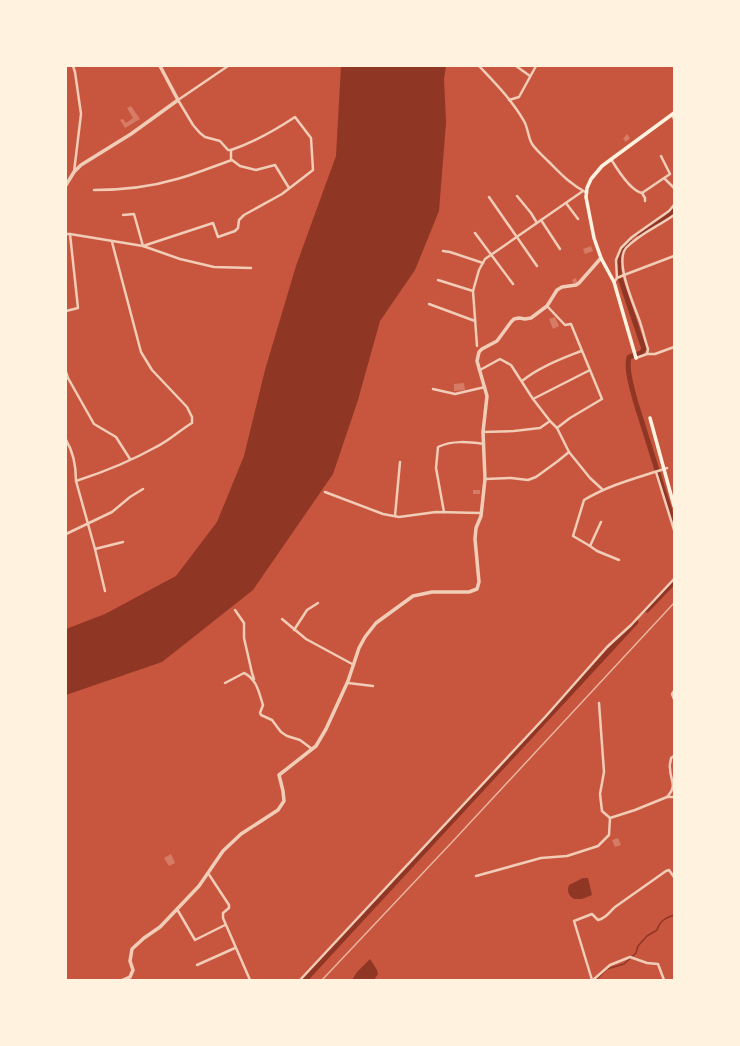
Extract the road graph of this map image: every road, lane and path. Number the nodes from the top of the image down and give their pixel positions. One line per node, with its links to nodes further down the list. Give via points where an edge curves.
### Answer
1 (73, 66): 16 (street, via 81,114)
2 (160, 66): 8 (street)
3 (228, 66): 8 (street)
4 (479, 66): 9 (street)
5 (516, 66): 7 (street)
6 (536, 66): 7 (street)
7 (530, 76): 9 (street, via 519,97)
8 (178, 100): 12 (street, via 200,133 220,141); 16 (street)
9 (509, 100): 22 (street, via 525,122 532,143 539,154 565,179)
10 (673, 114): 11 (street); 15 (main road)
11 (674, 119)
12 (231, 150): 14 (street); 19 (street, via 276,130 294,117 311,138 313,170)
13 (661, 156): 17 (street, via 670,174)
14 (231, 160): 19 (street, via 240,166 256,170 275,165); 21 (street, via 176,179 142,187)
15 (611, 160): 22 (main road, via 591,179); 23 (street, via 638,192)
16 (74, 172): 18 (street)
17 (665, 179): 20 (street); 23 (street)
18 (66, 185)
19 (289, 188): 39 (street, via 244,215 235,231 218,237 213,223)
20 (674, 188)
21 (94, 190)
22 (585, 192): 27 (street); 44 (main road, via 594,238)
23 (642, 193): 26 (street)
24 (517, 196): 33 (street)
25 (489, 197): 37 (street)
26 (644, 201)
27 (566, 203): 31 (street); 32 (street)
28 (674, 205): 50 (street, via 621,248 616,260)
29 (674, 214): 48 (street, via 625,249 622,259)
30 (123, 215): 39 (street, via 134,214)
31 (578, 219)
32 (541, 220): 33 (street); 40 (street)
33 (537, 223): 37 (street)
34 (475, 233): 42 (street)
35 (66, 234): 36 (street)
36 (70, 234): 38 (street); 55 (street, via 78,308)
37 (516, 236): 42 (street); 46 (street)
38 (112, 242): 39 (street); 77 (street, via 141,352 152,370 187,407 192,417 192,423 158,447)
39 (143, 246): 47 (street, via 214,267)
40 (560, 249)
41 (443, 251): 45 (street)
42 (492, 254): 45 (street); 51 (street)
43 (674, 256): 48 (street)
44 (601, 258): 50 (main road); 54 (street, via 579,283 562,286 557,290)
45 (483, 263): 52 (street)
46 (537, 266)
47 (251, 268)
48 (624, 275): 50 (street); 60 (street, via 648,349)
49 (438, 280): 52 (street)
50 (616, 280): 61 (main road)
51 (513, 284)
52 (473, 291): 56 (street)
53 (429, 304): 56 (street)
54 (546, 306): 59 (street, via 565,325 571,324); 62 (street, via 531,318 514,319 497,341 482,349 477,361)
55 (66, 311)
56 (475, 322): 57 (street)
57 (476, 346)
58 (674, 347): 60 (street, via 655,354)
59 (581, 351): 63 (street); 66 (street, via 557,360)
60 (647, 354): 61 (street)
61 (636, 358)
62 (479, 370): 66 (street, via 500,358 511,365); 67 (street)
63 (590, 370): 69 (street); 72 (street, via 602,400)
64 (66, 372): 65 (street)
65 (67, 378): 77 (street, via 94,424 116,438)
66 (522, 382): 69 (street)
67 (486, 387): 68 (street, via 455,394); 73 (street)
68 (432, 389)
69 (533, 399): 71 (street)
70 (650, 418): 86 (main road)
71 (550, 421): 72 (street); 73 (street, via 540,428)
72 (557, 428): 76 (street)
73 (483, 432): 75 (street)
74 (66, 440): 82 (street, via 74,460)
75 (484, 444): 81 (street); 87 (street, via 455,443 438,447 436,468)
76 (569, 452): 81 (street, via 536,477 528,480); 84 (street)
77 (130, 459): 82 (street, via 111,469)
78 (400, 462): 89 (street)
79 (667, 468): 80 (street)
80 (656, 472): 84 (street); 92 (street)
81 (485, 478): 88 (street)
82 (76, 481): 91 (street)
83 (143, 489): 91 (street, via 112,512)
84 (602, 490): 95 (street, via 584,500 574,536)
85 (325, 492): 89 (street, via 377,512)
86 (674, 506)
87 (444, 512): 88 (street); 89 (street)
88 (481, 513): 104 (street, via 475,539 479,582 477,589 469,592 432,592 413,596 376,623 359,648)
89 (395, 516)
90 (601, 522): 95 (street)
91 (88, 524): 93 (street); 96 (street)
92 (674, 530)
93 (66, 534)
94 (123, 542): 96 (street)
95 (590, 546): 97 (street)
96 (95, 549): 99 (street)
97 (619, 560)
98 (674, 579): 126 (street, via 607,647)
99 (105, 592)
100 (318, 603): 103 (street, via 307,610)
101 (235, 610): 105 (street, via 244,623 244,638)
102 (282, 619): 103 (street)
103 (294, 630): 104 (street)
104 (354, 665): 107 (street)
105 (255, 682): 106 (street, via 244,673); 112 (street, via 263,705 261,715 272,720 287,736 300,740)
106 (225, 683)
107 (348, 683): 108 (street); 112 (street, via 326,729)
108 (373, 686)
109 (674, 691): 110 (street)
110 (674, 699)
111 (599, 703): 116 (street, via 604,772 600,794 602,811)
112 (312, 749): 117 (street, via 279,775 284,801 278,810 241,834 223,852)
113 (674, 756): 114 (street, via 671,758 670,768 672,791)
114 (667, 797): 115 (street); 116 (street)
115 (674, 797)
116 (610, 818): 118 (street, via 608,835 598,846 567,856 541,858)
117 (208, 873): 120 (street); 121 (street, via 229,905 222,916)
118 (476, 876)
119 (674, 877): 127 (street, via 672,872 666,870 602,919 598,920 592,914 574,921)
120 (177, 909): 121 (street, via 195,940); 124 (street, via 160,927 132,949 130,961 133,970 130,977)
121 (225, 926): 122 (street)
122 (235, 948): 123 (street); 125 (street)
123 (197, 965)
124 (124, 980)
125 (250, 980)
126 (300, 980)
127 (592, 980): 128 (street, via 610,965 630,956 647,963 658,964)
128 (664, 980)

